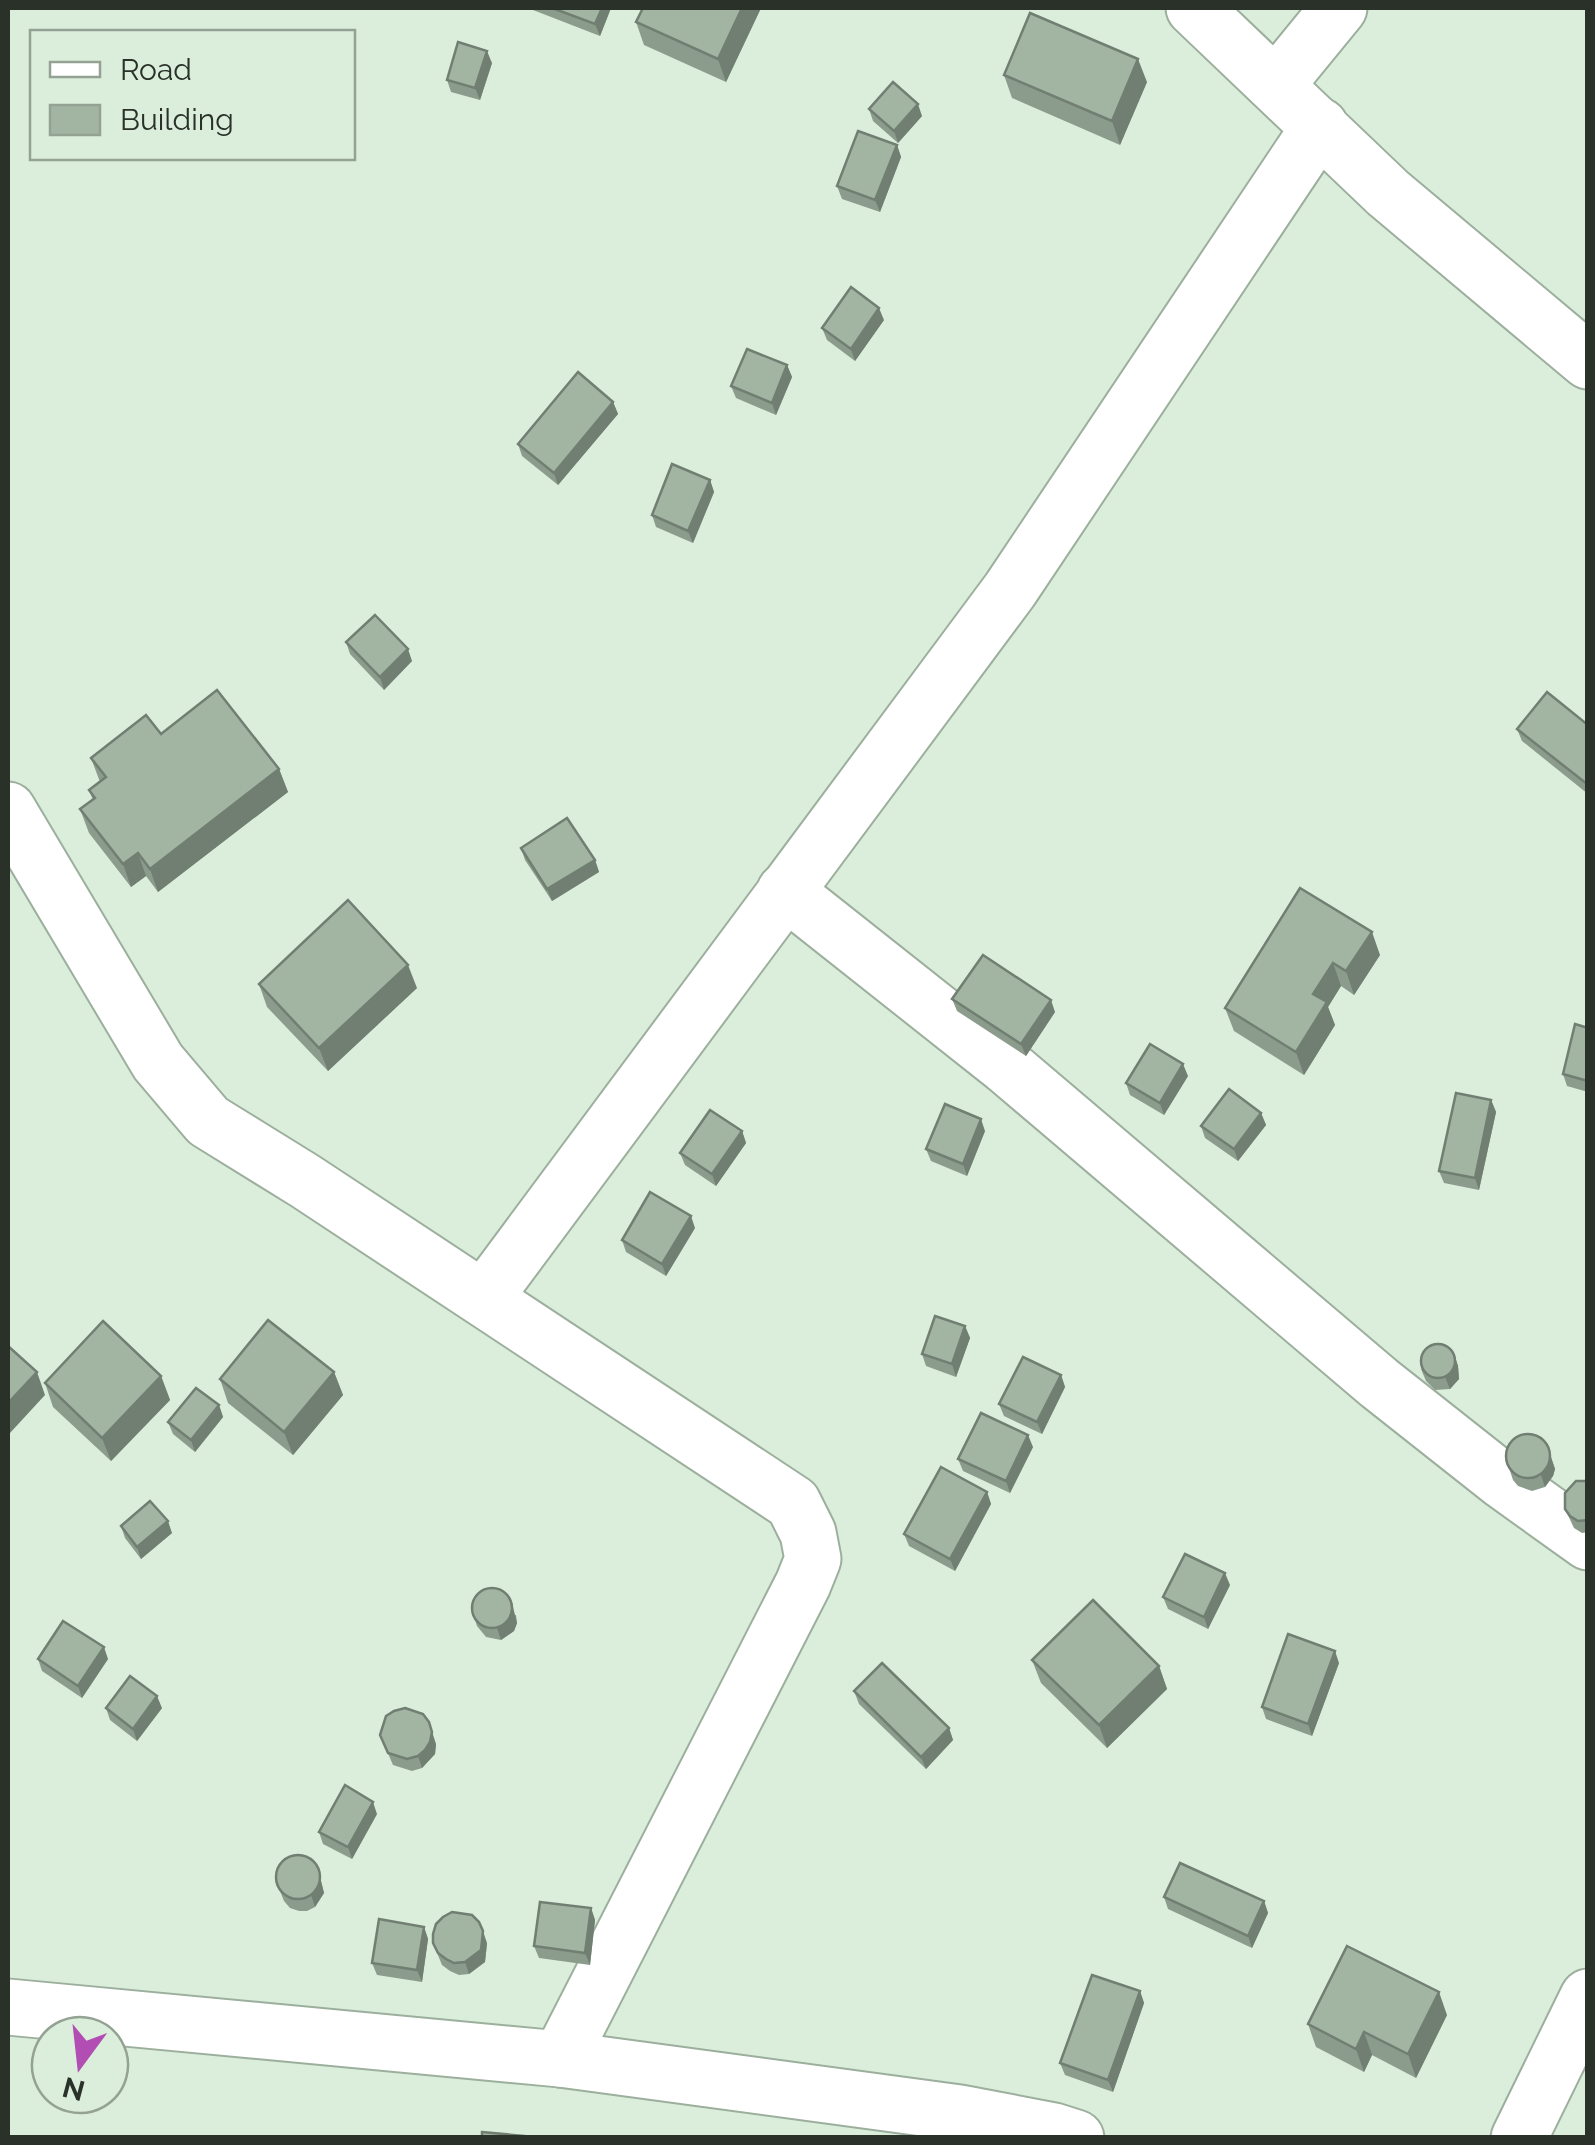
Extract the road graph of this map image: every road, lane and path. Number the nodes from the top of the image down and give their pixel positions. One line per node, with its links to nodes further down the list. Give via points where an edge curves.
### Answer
1 (1194, 8): 3 (street)
2 (1339, 8): 3 (street)
3 (1276, 84): 4 (street)
4 (1320, 126): 5 (street, via 1388,193); 7 (street, via 1010,590)
5 (1588, 361)
6 (8, 810): 8 (street, via 158,1062 208,1120)
7 (786, 891): 8 (street); 9 (street, via 1006,1066 1379,1383)
8 (484, 1298): 12 (street, via 793,1503 813,1559)
9 (1588, 1542)
10 (1588, 1996): 15 (street)
11 (8, 2006): 12 (street)
12 (560, 2059): 13 (street)
13 (957, 2125): 14 (street)
14 (1076, 2138)
15 (1520, 2138)

